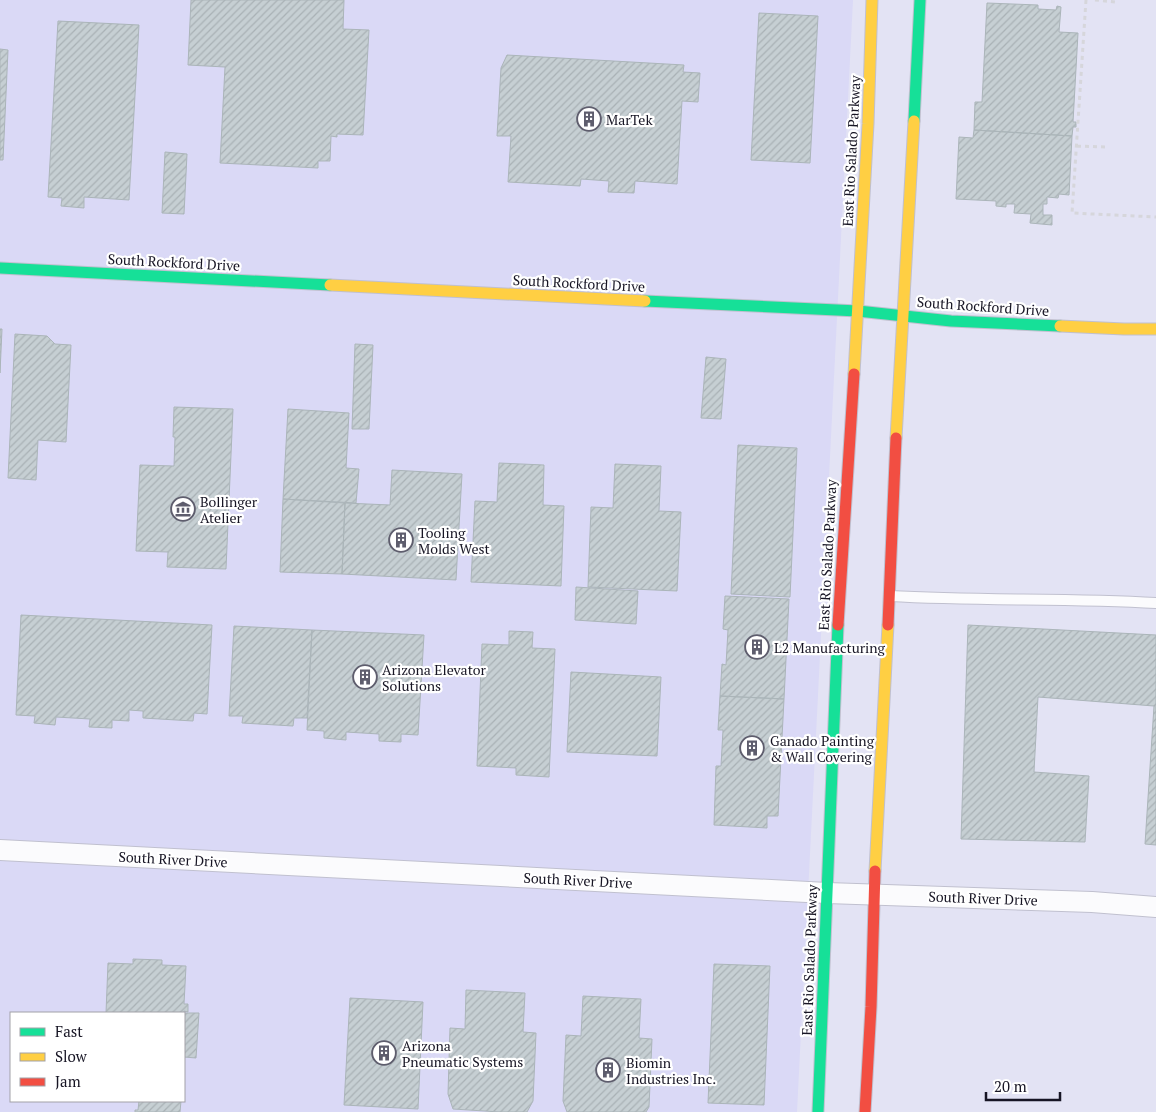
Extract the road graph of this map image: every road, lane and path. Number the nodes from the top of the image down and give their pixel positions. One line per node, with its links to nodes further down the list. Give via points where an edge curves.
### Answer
1 (872, 0): 10 (main road, East Rio Salado Parkway)
2 (920, 0): 11 (main road)
3 (1086, 0): 6 (path)
4 (1095, 0): 5 (path)
5 (1116, 2)
6 (1077, 146): 7 (path); 8 (path, via 1072,213)
7 (1106, 147)
8 (1156, 217)
9 (0, 268): 10 (main road, South Rockford Drive)
10 (858, 311): 11 (main road, South Rockford Drive); 16 (main road, East Rio Salado Parkway, via 840,586)
11 (904, 316): 12 (main road, South Rockford Drive, via 951,321); 13 (main road)
12 (1156, 329)
13 (889, 596): 14 (lane); 17 (main road)
14 (1156, 603)
15 (0, 850): 16 (street, South River Drive)
16 (827, 893): 17 (street, South River Drive); 19 (main road, East Rio Salado Parkway)
17 (874, 895): 18 (street, South River Drive); 20 (main road)
18 (1156, 907)
19 (818, 1112)
20 (865, 1112)

